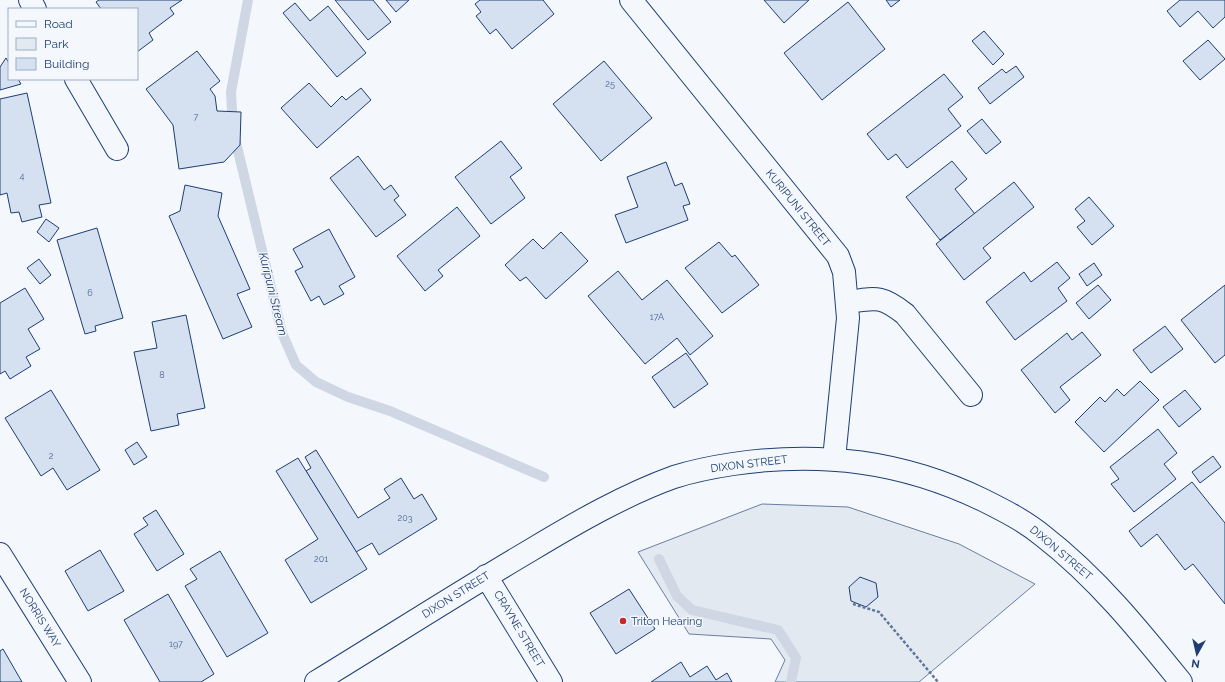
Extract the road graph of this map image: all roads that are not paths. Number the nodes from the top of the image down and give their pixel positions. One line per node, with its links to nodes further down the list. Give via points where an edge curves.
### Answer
1 (631, 0): 4 (main road, KURIPUNI STREET, via 838,256 844,272)
2 (77, 80): 3 (main road)
3 (117, 149)
4 (847, 302): 5 (main road, via 878,298 892,303 905,314); 6 (main road, KURIPUNI STREET, via 846,348)
5 (971, 395)
6 (834, 459): 8 (main road, DIXON STREET, via 766,459 709,468 676,477 643,490 575,524); 12 (main road, DIXON STREET, via 885,466 929,476 1005,511 1043,535 1097,584 1147,639)
7 (0, 554): 9 (main road, NORRIS WAY)
8 (486, 576): 10 (main road, DIXON STREET); 11 (main road, CRAYNE STREET)
9 (80, 682)
10 (316, 682)
11 (551, 682)
12 (1181, 682)

